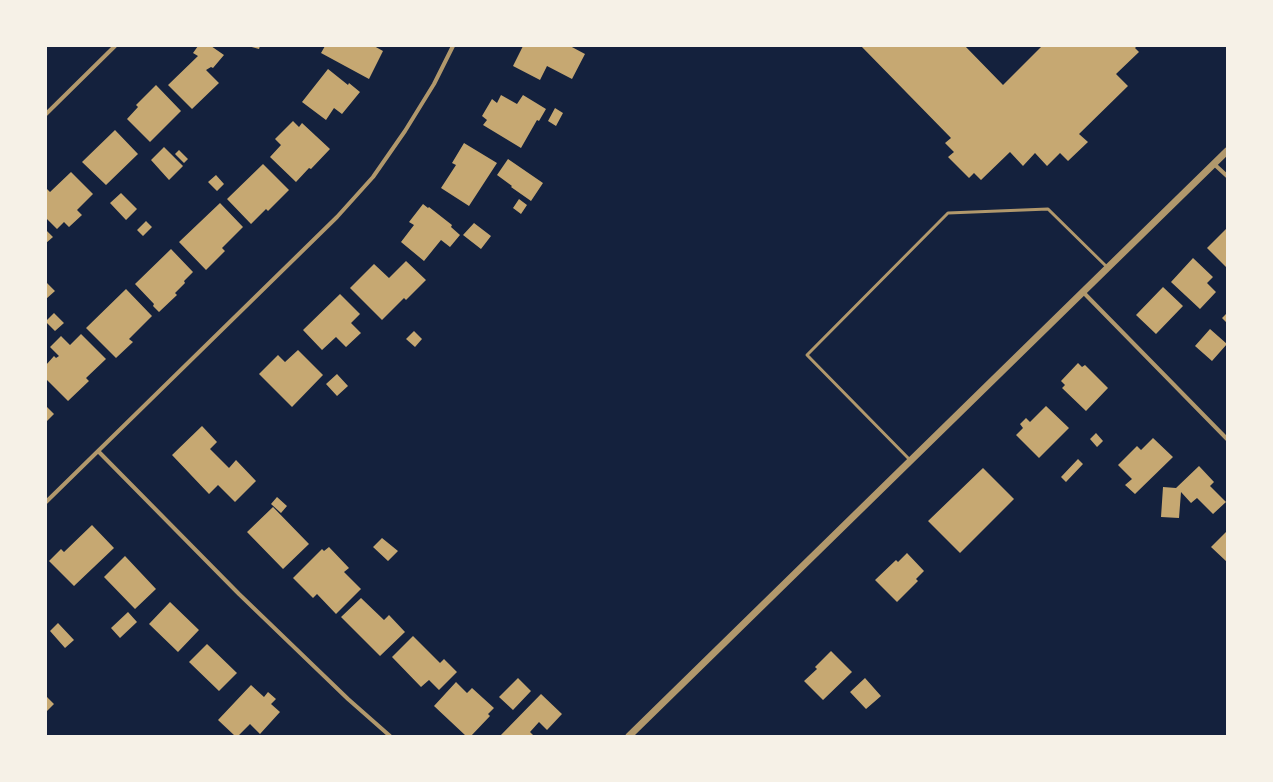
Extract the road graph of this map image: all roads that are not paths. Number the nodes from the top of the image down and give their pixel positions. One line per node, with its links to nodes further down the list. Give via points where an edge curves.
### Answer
1 (116, 46): 3 (street)
2 (453, 46): 10 (street, via 409,125 373,177 337,217)
3 (46, 114)
4 (1227, 151): 5 (street)
5 (1214, 164): 6 (street); 7 (street)
6 (1227, 176)
7 (1108, 268): 8 (street); 11 (lane, via 1048,209 948,213 807,355)
8 (1083, 292): 9 (street); 11 (street)
9 (1227, 439)
10 (98, 452): 12 (street); 13 (street, via 239,594)
11 (911, 461): 14 (street)
12 (46, 502)
13 (390, 736)
14 (629, 736)

